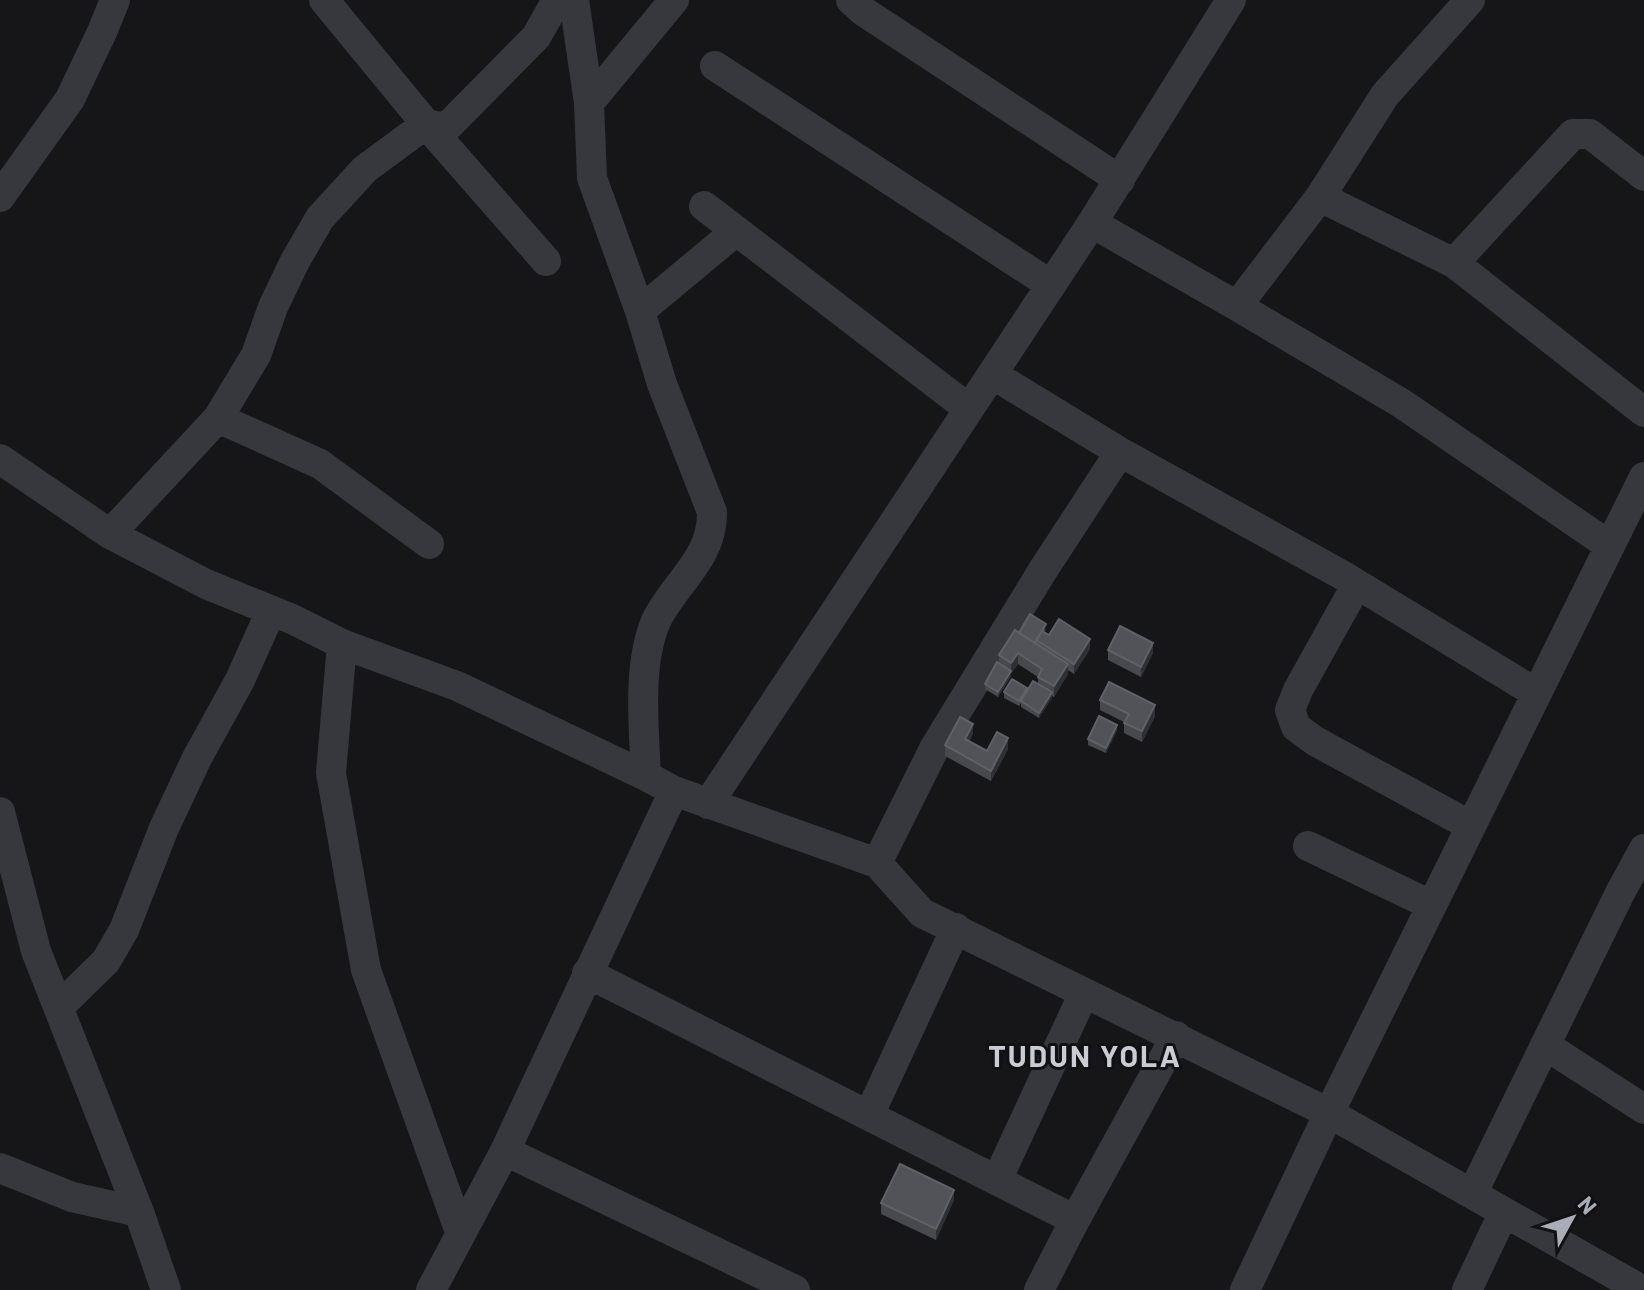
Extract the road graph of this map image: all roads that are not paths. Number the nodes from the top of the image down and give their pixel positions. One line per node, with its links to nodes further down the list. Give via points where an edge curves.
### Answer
1 (115, 0): 14 (street, via 70,99)
2 (324, 0): 11 (street)
3 (557, 0): 11 (street, via 536,37 449,125)
4 (574, 0): 10 (street)
5 (674, 0): 10 (street)
6 (851, 0): 13 (street)
7 (1231, 0): 13 (street)
8 (1470, 0): 15 (street, via 1385,95)
9 (715, 66): 21 (street)
10 (589, 103): 23 (street, via 592,178)
11 (426, 124): 19 (street); 27 (street, via 365,169 320,218 273,307 256,355)
12 (1644, 176): 20 (street, via 1590,134 1573,134)
13 (1120, 180): 17 (street)
14 (0, 197)
15 (1320, 197): 20 (street); 22 (street)
16 (704, 206): 18 (street)
17 (1092, 223): 21 (street); 22 (street)
18 (736, 231): 23 (street); 25 (street)
19 (546, 261)
20 (1454, 263): 26 (street)
21 (1051, 285): 24 (street)
22 (1237, 306): 33 (street, via 1401,403)
23 (640, 311): 38 (street, via 712,512 712,529 701,556 658,618 649,641 643,708)
24 (992, 374): 25 (street); 28 (street)
25 (969, 409): 40 (street)
26 (1644, 412)
27 (218, 418): 31 (street); 32 (street, via 320,464)
28 (1120, 452): 34 (street); 45 (street, via 935,747)
29 (0, 459): 31 (street)
30 (1644, 477): 33 (street)
31 (110, 534): 35 (street)
32 (429, 544)
33 (1610, 546): 37 (street)
34 (1357, 584): 37 (street); 42 (street, via 1298,690 1290,710 1296,727)
35 (271, 611): 36 (street); 51 (street, via 164,828 124,930 106,961)
36 (342, 644): 38 (street, via 457,686); 64 (street, via 331,773 366,970)
37 (1536, 693): 42 (street)
38 (646, 776): 39 (street)
39 (674, 791): 40 (street); 49 (street)
40 (708, 804): 45 (street)
41 (0, 812): 51 (street, via 36,951)
42 (1471, 826): 47 (street)
43 (1308, 846): 47 (street)
44 (1644, 849): 46 (street)
45 (877, 863): 48 (street, via 922,913)
46 (1632, 899): 53 (street)
47 (1431, 905): 55 (street)
48 (956, 928): 50 (street); 56 (street)
49 (587, 973): 56 (street); 57 (street)
50 (1084, 993): 52 (street); 59 (street)
51 (59, 1007): 61 (street)
52 (1176, 1036): 55 (street); 63 (street)
53 (1545, 1045): 54 (street); 60 (street)
54 (1644, 1109)
55 (1329, 1113): 60 (street); 69 (street)
56 (869, 1115): 59 (street)
57 (505, 1151): 64 (street); 67 (street)
58 (0, 1168): 61 (street, via 72,1197)
59 (997, 1180): 63 (street)
60 (1472, 1194): 62 (street)
61 (139, 1212): 65 (street)
62 (1504, 1212): 70 (street); 71 (street)
63 (1075, 1220): 68 (street)
64 (460, 1232): 66 (street)
65 (166, 1290)
66 (431, 1290)
67 (795, 1290)
68 (1039, 1290)
69 (1245, 1290)
70 (1467, 1290)
71 (1642, 1290)

